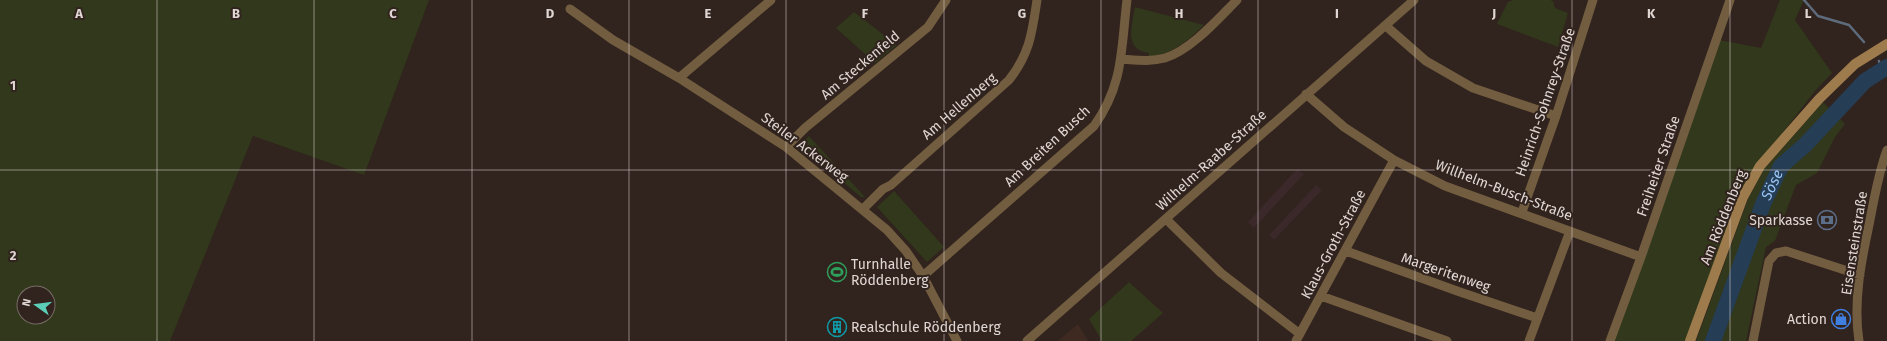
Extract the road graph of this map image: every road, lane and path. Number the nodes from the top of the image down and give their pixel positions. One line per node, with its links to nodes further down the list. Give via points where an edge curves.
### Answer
1 (755, 0): 10 (street)
2 (771, 0): 10 (street)
3 (946, 0): 18 (street, Am Steckenfeld, via 928,27 805,128)
4 (1037, 0): 21 (street, Am Hellenberg, via 1029,46 1009,80)
5 (1128, 0): 14 (street, Am Breiten Busch)
6 (1237, 0): 14 (street, via 1177,53 1152,60)
7 (1414, 0): 12 (street, Wilhelm-Raabe-Straße)
8 (1593, 0): 17 (street, Heinrich-Sohnrey-Straße)
9 (1730, 0): 26 (street, Freiheiter Straße)
10 (761, 8): 15 (street)
11 (570, 9): 15 (street, Steiler Ackerweg, via 613,40)
12 (1386, 26): 16 (street, Wilhelm-Raabe-Straße); 17 (street, via 1426,61 1473,88)
13 (1887, 44): 37 (main road, Am Röddenberg, via 1855,64 1819,99 1760,166 1743,197)
14 (1121, 59): 28 (street, Am Breiten Busch, via 1110,100 1094,126)
15 (679, 78): 18 (street, Steiler Ackerweg)
16 (1306, 94): 20 (street, Willhelm-Busch-Straße, via 1344,127); 23 (street, Wilhelm-Raabe-Straße)
17 (1556, 116): 22 (street, Heinrich-Sohnrey-Straße)
18 (786, 147): 21 (street, Steiler Ackerweg)
19 (1887, 150): 27 (street, Eisensteinstraße, via 1875,191)
20 (1394, 160): 22 (street, Willhelm-Busch-Straße, via 1445,186); 25 (street, Klaus-Groth-Straße)
21 (863, 209): 28 (street, Steiler Ackerweg, via 906,251)
22 (1522, 212): 24 (street, Willhelm-Busch-Straße)
23 (1166, 219): 31 (street, via 1221,273); 33 (street, Wilhelm-Raabe-Straße)
24 (1570, 231): 26 (street, Willhelm-Busch-Straße); 30 (street)
25 (1346, 251): 29 (street, Klaus-Groth-Straße); 30 (street, Margeritenweg)
26 (1641, 257): 36 (street, Freiheiter Straße)
27 (1860, 275): 38 (street, via 1786,251 1776,253 1769,261); 39 (street, Eisensteinstraße)
28 (923, 276): 32 (street, Steiler Ackerweg)
29 (1322, 296): 31 (street, Klaus-Groth-Straße); 34 (street)
30 (1537, 318): 35 (street)
31 (1298, 338)
32 (957, 341)
33 (1027, 341)
34 (1447, 341)
35 (1529, 341)
36 (1610, 341)
37 (1690, 341)
38 (1753, 341)
39 (1858, 341)

